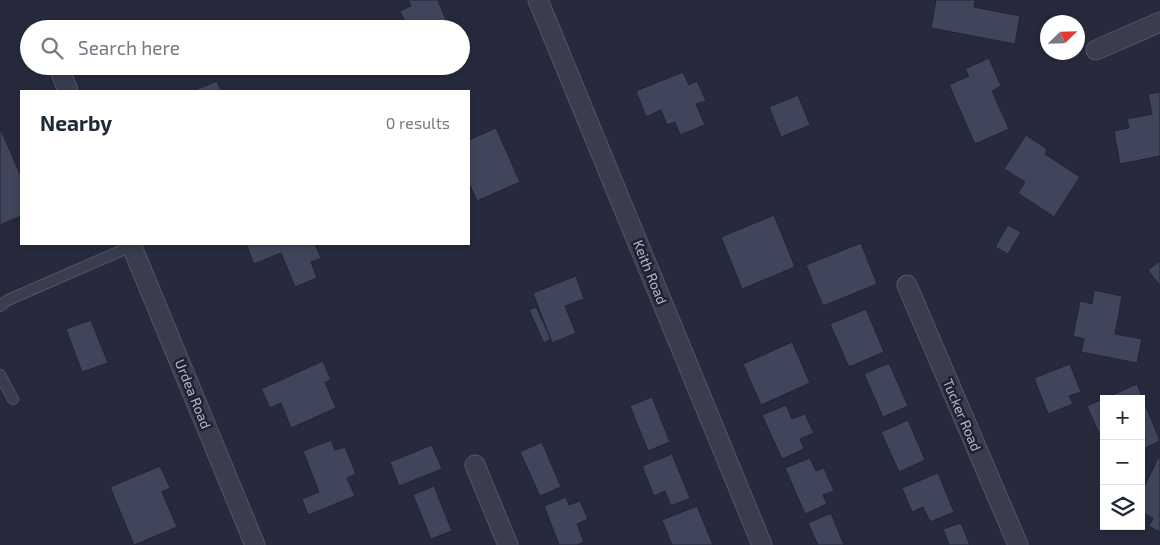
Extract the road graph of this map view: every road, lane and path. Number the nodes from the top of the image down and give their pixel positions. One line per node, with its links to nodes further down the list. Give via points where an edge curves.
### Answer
1 (538, 0): 14 (street, Keith Road)
2 (1160, 22): 3 (street)
3 (1096, 50)
4 (62, 75): 5 (street)
5 (68, 90)
6 (131, 245): 8 (lane); 12 (street, Urdea Road)
7 (906, 286): 15 (street, Tucker Road)
8 (0, 306)
9 (0, 375): 10 (lane)
10 (13, 399)
11 (475, 465): 13 (street)
12 (255, 545)
13 (508, 545)
14 (762, 545)
15 (1018, 545)

